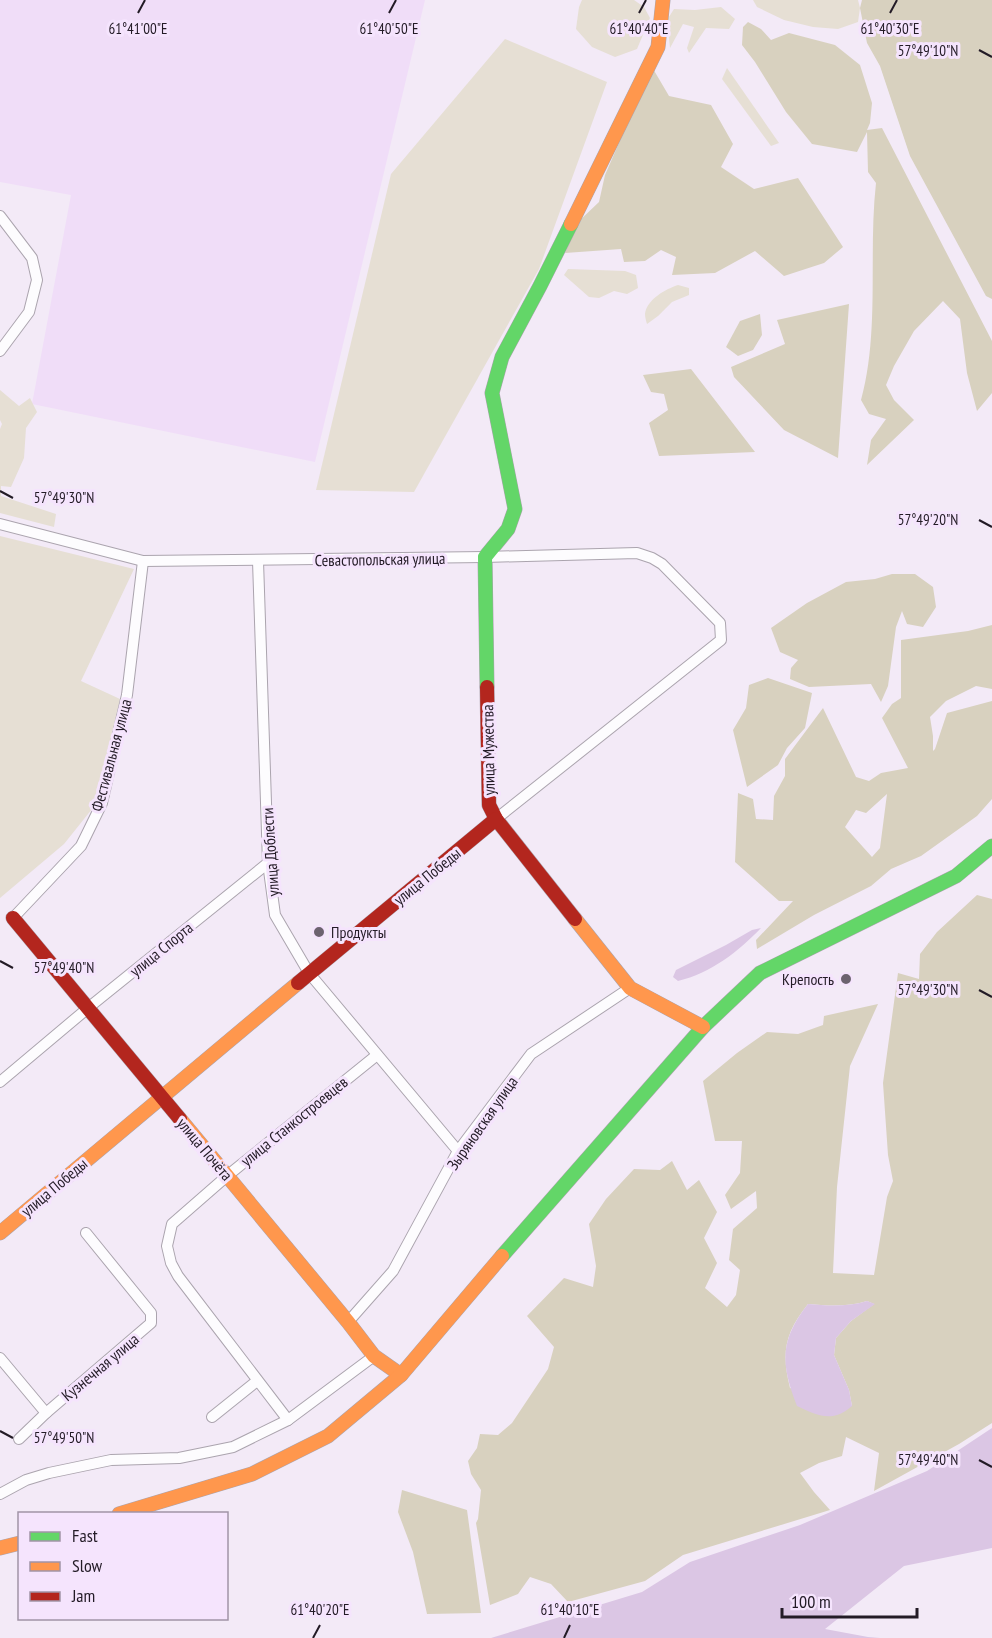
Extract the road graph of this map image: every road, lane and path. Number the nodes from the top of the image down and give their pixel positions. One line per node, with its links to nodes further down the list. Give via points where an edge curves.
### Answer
1 (663, 0): 5 (street, via 658,47 502,357 492,393 515,509 508,529)
2 (0, 216): 3 (street, via 32,258 37,280 29,312)
3 (0, 351)
4 (0, 524): 6 (street, Севастопольская улица)
5 (485, 557): 7 (street, Севастопольская улица); 8 (street, Севастопольская улица, via 637,553 652,558 720,623); 9 (street, улица Мужества, via 489,805)
6 (143, 561): 7 (street, Севастопольская улица); 12 (street, Фестивальная улица, via 127,695 102,803 81,846)
7 (258, 561): 11 (street, улица Доблести)
8 (722, 640): 9 (street, улица Победы)
9 (496, 819): 13 (street, улица Победы); 14 (street, улица Мужества)
10 (992, 846): 16 (street, via 956,876 760,973)
11 (268, 863): 13 (street, улица Доблести, via 275,915); 15 (street, улица Спорта)
12 (13, 918): 15 (street, улица Почёта)
13 (309, 973): 17 (street, улица Доблести); 19 (street, улица Победы)
14 (630, 988): 16 (street, улица Мужества); 20 (street, Зыряновская улица, via 531,1054)
15 (88, 1008): 18 (street, улица Спорта); 19 (street, улица Почёта)
16 (703, 1027): 27 (street)
17 (377, 1055): 20 (street, улица Доблести); 21 (street, улица Станкостроевцев)
18 (0, 1082)
19 (161, 1097): 21 (street, улица Почёта); 22 (street, улица Победы)
20 (458, 1151): 24 (street, Зыряновская улица, via 393,1271)
21 (227, 1176): 24 (street, улица Почёта); 28 (street, улица Станкостроевцев, via 172,1224 167,1246 178,1276)
22 (0, 1233)
23 (86, 1233): 29 (street, Кузнечная улица, via 151,1313 151,1323)
24 (348, 1322): 25 (street, улица Почёта)
25 (374, 1356): 27 (street, улица Почёта); 31 (street)
26 (0, 1358): 29 (street)
27 (401, 1375): 34 (street, via 328,1436 252,1474)
28 (257, 1381): 30 (street); 31 (street)
29 (46, 1413): 32 (street, Кузнечная улица)
30 (212, 1417)
31 (288, 1420): 33 (street, via 232,1447 179,1458 111,1460 26,1480)
32 (19, 1439)
33 (0, 1494)
34 (126, 1512)
35 (18, 1544): 36 (street)
36 (0, 1548)

